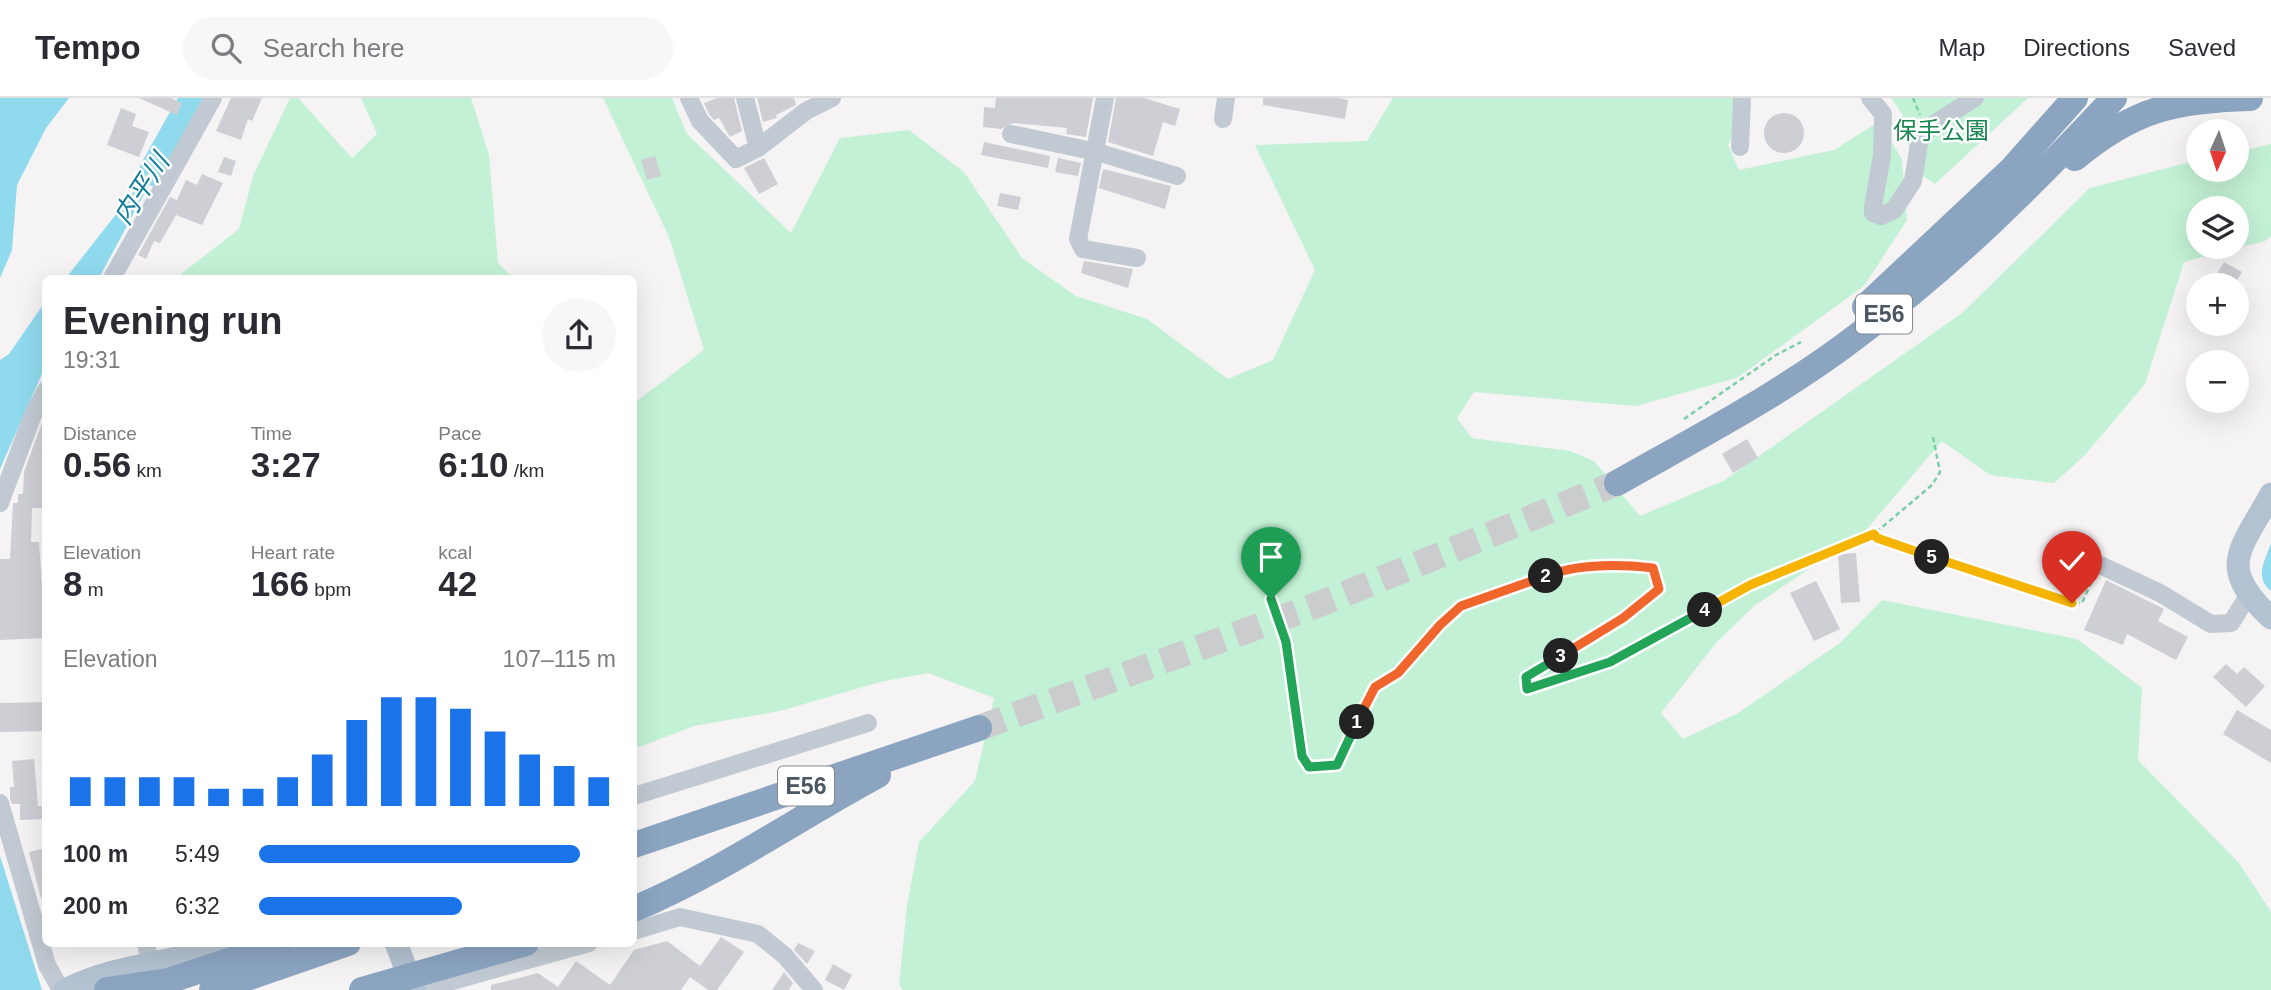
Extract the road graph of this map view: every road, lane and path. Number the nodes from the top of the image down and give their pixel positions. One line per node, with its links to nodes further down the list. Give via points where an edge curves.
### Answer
1 (213, 98): 21 (street)
2 (689, 98): 16 (street, via 700,121 730,155 736,159)
3 (745, 98): 16 (street)
4 (832, 98): 16 (street, via 806,111)
5 (1105, 98): 17 (street)
6 (1226, 98): 13 (street)
7 (1742, 98): 15 (street)
8 (1870, 98): 9 (street, via 1883,114 1873,207 1873,213 1881,216 1894,210 1913,181 1920,138)
9 (1975, 98)
10 (2075, 98): 24 (highway, via 1939,241)
11 (2115, 98): 19 (highway, E56)
12 (2250, 98): 19 (highway, via 2182,102 2140,114 2092,144)
13 (1223, 119)
14 (1011, 134): 17 (street)
15 (1740, 147)
16 (758, 148)
17 (1097, 152): 18 (street); 20 (street, via 1078,239 1083,249)
18 (1177, 176)
19 (1996, 220): 24 (highway, E56, via 1857,337)
20 (1137, 258)
21 (114, 275)
22 (1801, 342): 25 (path)
23 (42, 398): 29 (street)
24 (1735, 417): 27 (highway, E56)
25 (1683, 420)
26 (1933, 437): 30 (path, via 1940,472 1933,485)
27 (1617, 483)
28 (2271, 494): 32 (main road, via 2241,550 2239,582)
29 (0, 503)
30 (1874, 534): 31 (path, via 2072,603 2082,603); 33 (path, via 1750,585 1610,662 1527,689 1526,677 1623,618 1659,589 1653,568 1566,569 1461,606 1398,673 1375,687 1337,765 1309,767 1302,756 1286,642)
31 (2100, 565): 32 (street, via 2211,624 2231,623)
32 (2248, 596): 34 (main road)
33 (1271, 599)
34 (2271, 618)
35 (868, 723): 38 (street)
36 (979, 728): 37 (highway, E56)
37 (944, 739): 39 (highway, E56); 43 (highway, via 717,870)
38 (637, 795)
39 (761, 801): 41 (highway); 42 (highway, E56)
40 (0, 803): 52 (street, via 47,965)
41 (637, 828)
42 (637, 844)
43 (637, 908)
44 (637, 929): 59 (street, via 680,917 758,934 785,956)
45 (225, 947): 51 (main road)
46 (271, 947): 54 (highway, via 167,981)
47 (336, 947): 55 (highway)
48 (398, 947): 57 (main road)
49 (511, 947): 56 (highway)
50 (575, 947): 58 (street)
51 (148, 953): 52 (main road)
52 (63, 990)
53 (107, 990): 54 (highway)
54 (118, 990)
55 (212, 990)
56 (362, 990)
57 (414, 990)
58 (420, 990)
59 (814, 990)

